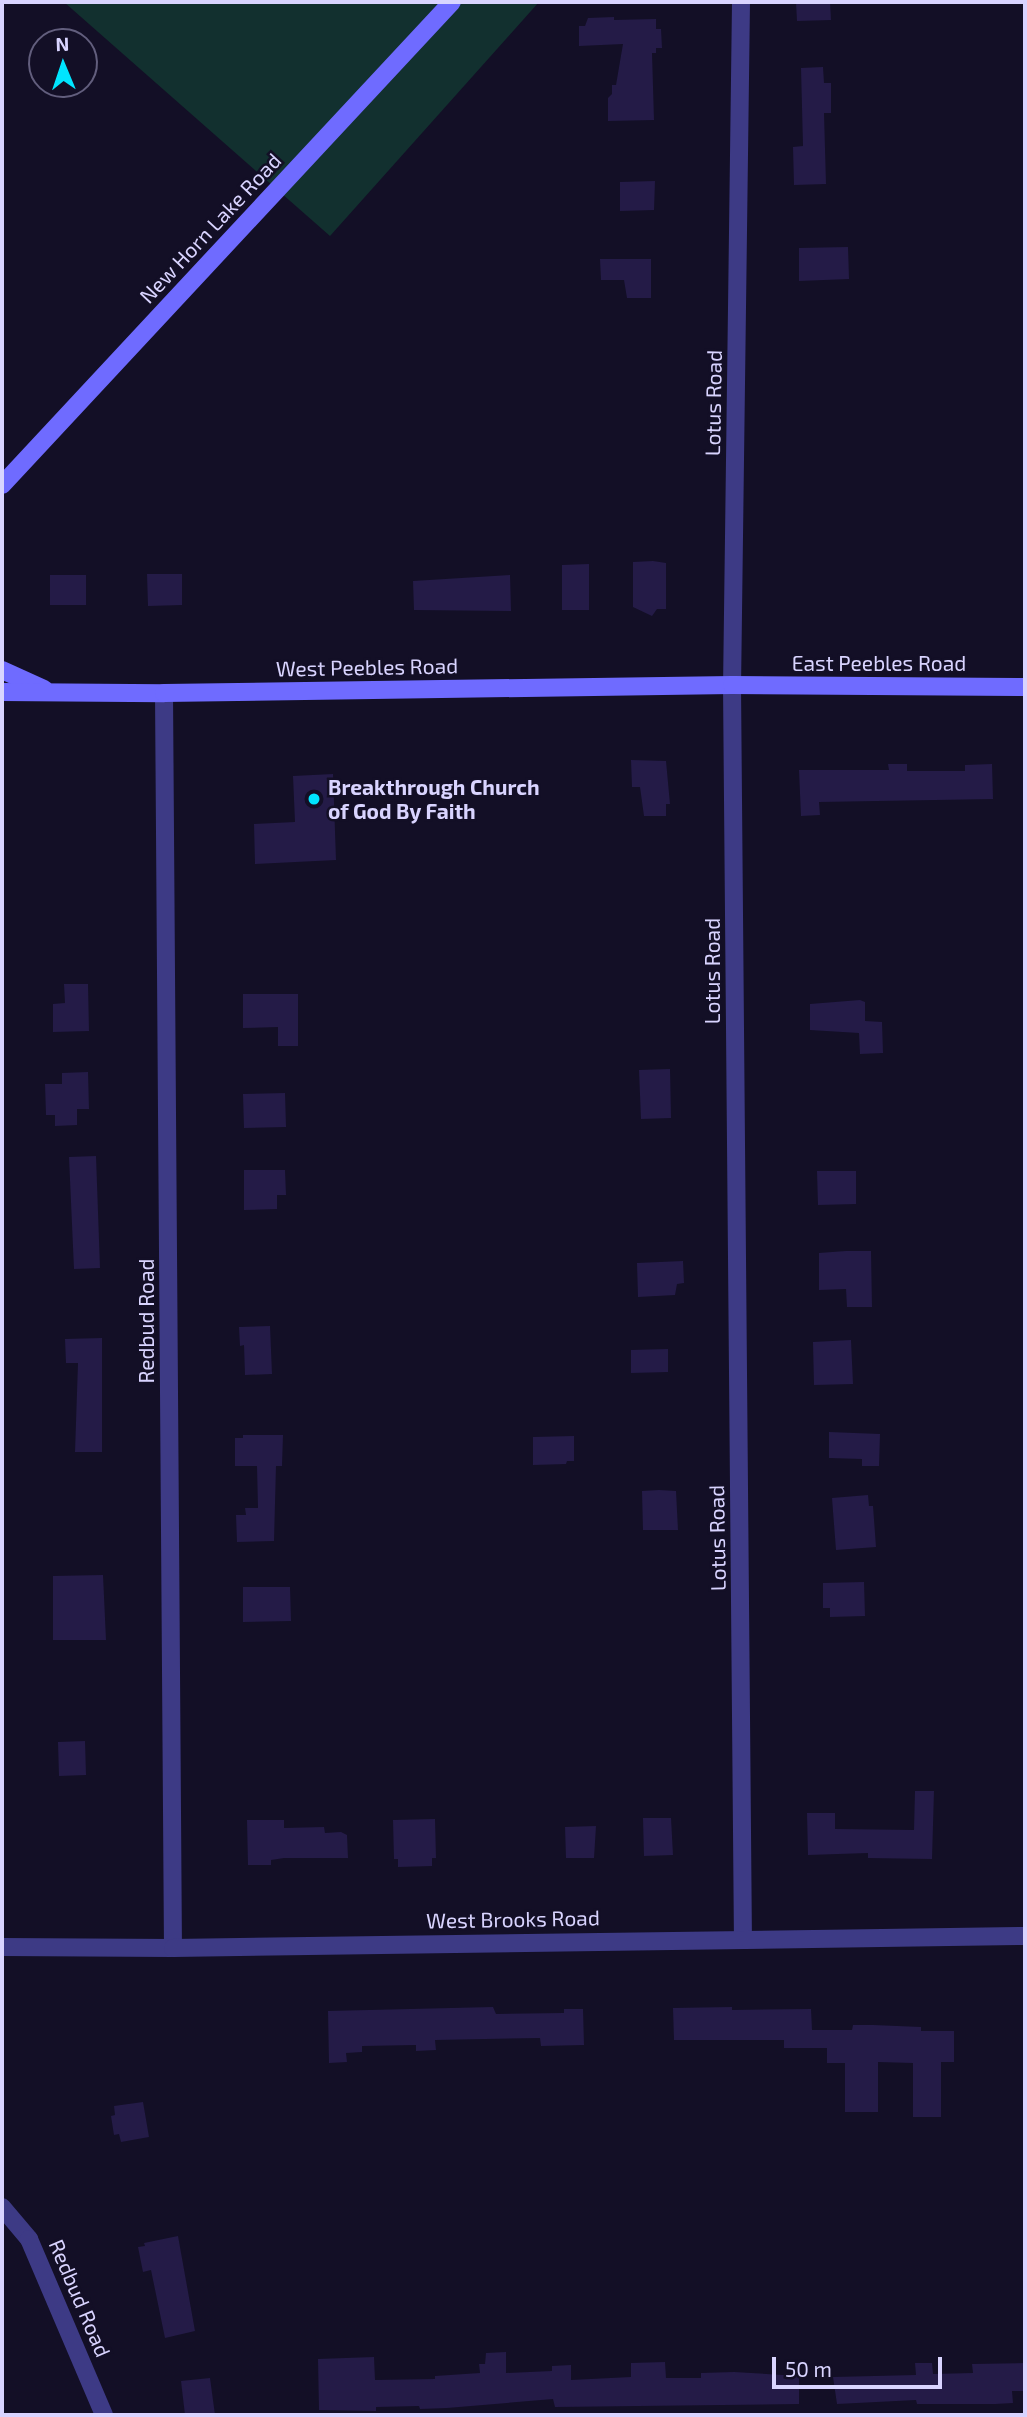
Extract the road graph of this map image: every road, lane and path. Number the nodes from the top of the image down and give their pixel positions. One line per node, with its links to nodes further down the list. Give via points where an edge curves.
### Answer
1 (452, 2): 3 (main road, New Horn Lake Road)
2 (741, 2): 5 (street, Lotus Road)
3 (2, 485)
4 (2, 670): 8 (main road)
5 (732, 685): 6 (main road, East Peebles Road); 9 (main road, West Peebles Road); 11 (street, Lotus Road)
6 (1025, 687)
7 (2, 692): 8 (main road, West Peebles Road)
8 (50, 692): 9 (main road, West Peebles Road)
9 (164, 693): 13 (street, Redbud Road)
10 (1025, 1936): 11 (street, West Brooks Road)
11 (743, 1940): 13 (street, West Brooks Road)
12 (2, 1947): 13 (street, West Brooks Road)
13 (173, 1948)
14 (2, 2207): 15 (street, Redbud Road, via 29,2239)
15 (104, 2415)

